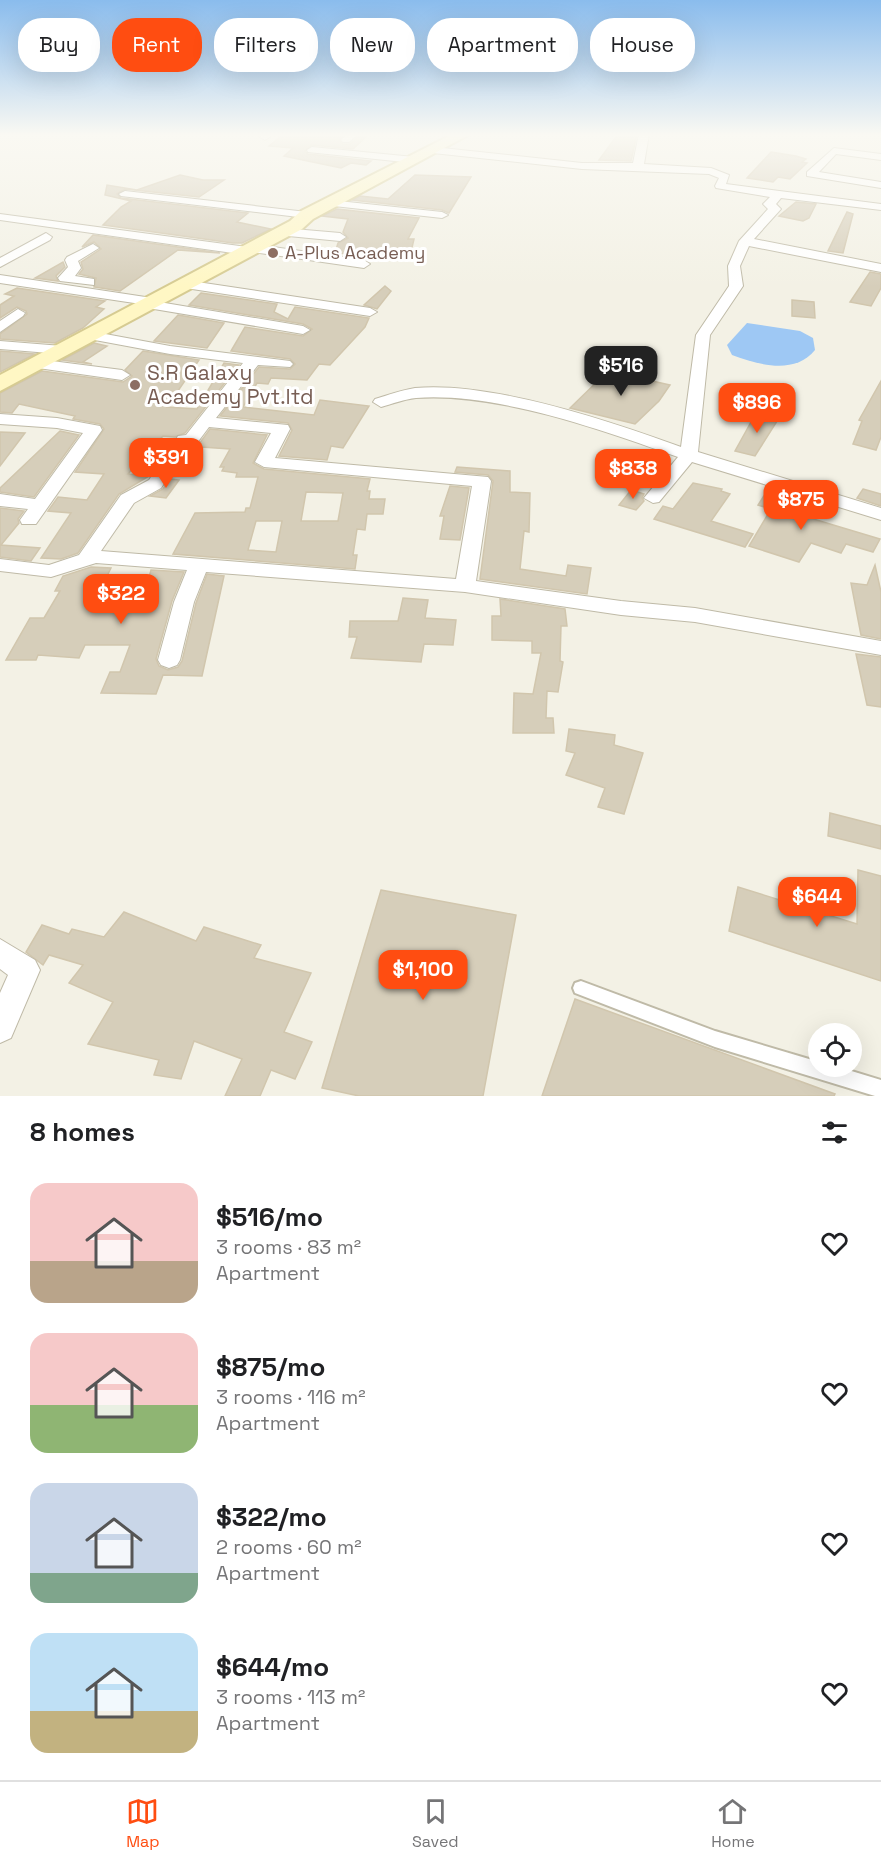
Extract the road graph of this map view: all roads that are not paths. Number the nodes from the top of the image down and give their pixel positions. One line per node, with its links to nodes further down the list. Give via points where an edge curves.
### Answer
1 (364, 185): 5 (street)
2 (720, 185): 4 (street)
3 (125, 194): 7 (street)
4 (777, 195): 6 (street); 13 (street, via 768,204 775,209)
5 (329, 203): 7 (street); 8 (street)
6 (881, 207)
7 (307, 214): 10 (street)
8 (442, 214)
9 (0, 217): 15 (street)
10 (282, 232): 12 (street); 15 (street)
11 (46, 237): 16 (street)
12 (340, 237)
13 (745, 241): 18 (street); 37 (street, via 734,266 736,286 703,335)
14 (93, 248): 20 (street, via 71,260 75,268 65,278)
15 (250, 249): 17 (street); 20 (street)
16 (0, 263)
17 (364, 264)
18 (881, 268)
19 (0, 279): 20 (street)
20 (163, 296): 21 (street); 24 (street); 25 (street)
21 (370, 312)
22 (18, 313): 23 (street)
23 (0, 328)
24 (303, 330)
25 (89, 336): 27 (street); 28 (street)
26 (0, 345): 27 (street)
27 (62, 350): 29 (street)
28 (254, 360): 30 (street); 35 (street)
29 (36, 364): 31 (street); 32 (street)
30 (285, 364)
31 (122, 375)
32 (0, 384)
33 (381, 402): 37 (street, via 415,393 477,395 620,430)
34 (6, 420): 36 (street); 39 (street, via 94,430 34,513)
35 (205, 422): 41 (street, via 191,439 184,440 155,484 127,499); 44 (street, via 282,429 264,462 482,482)
36 (0, 435)
37 (689, 455): 38 (street); 40 (street)
38 (653, 498)
39 (0, 500)
40 (881, 514)
41 (88, 556): 42 (street); 43 (street, via 88,560 51,571)
42 (199, 564): 44 (street); 46 (street)
43 (0, 565)
44 (465, 586): 45 (street, via 695,615)
45 (881, 648)
46 (169, 660)
47 (0, 952): 49 (street, via 26,970)
48 (581, 988): 50 (lane, via 715,1039)
49 (0, 1028)
50 (881, 1089)

